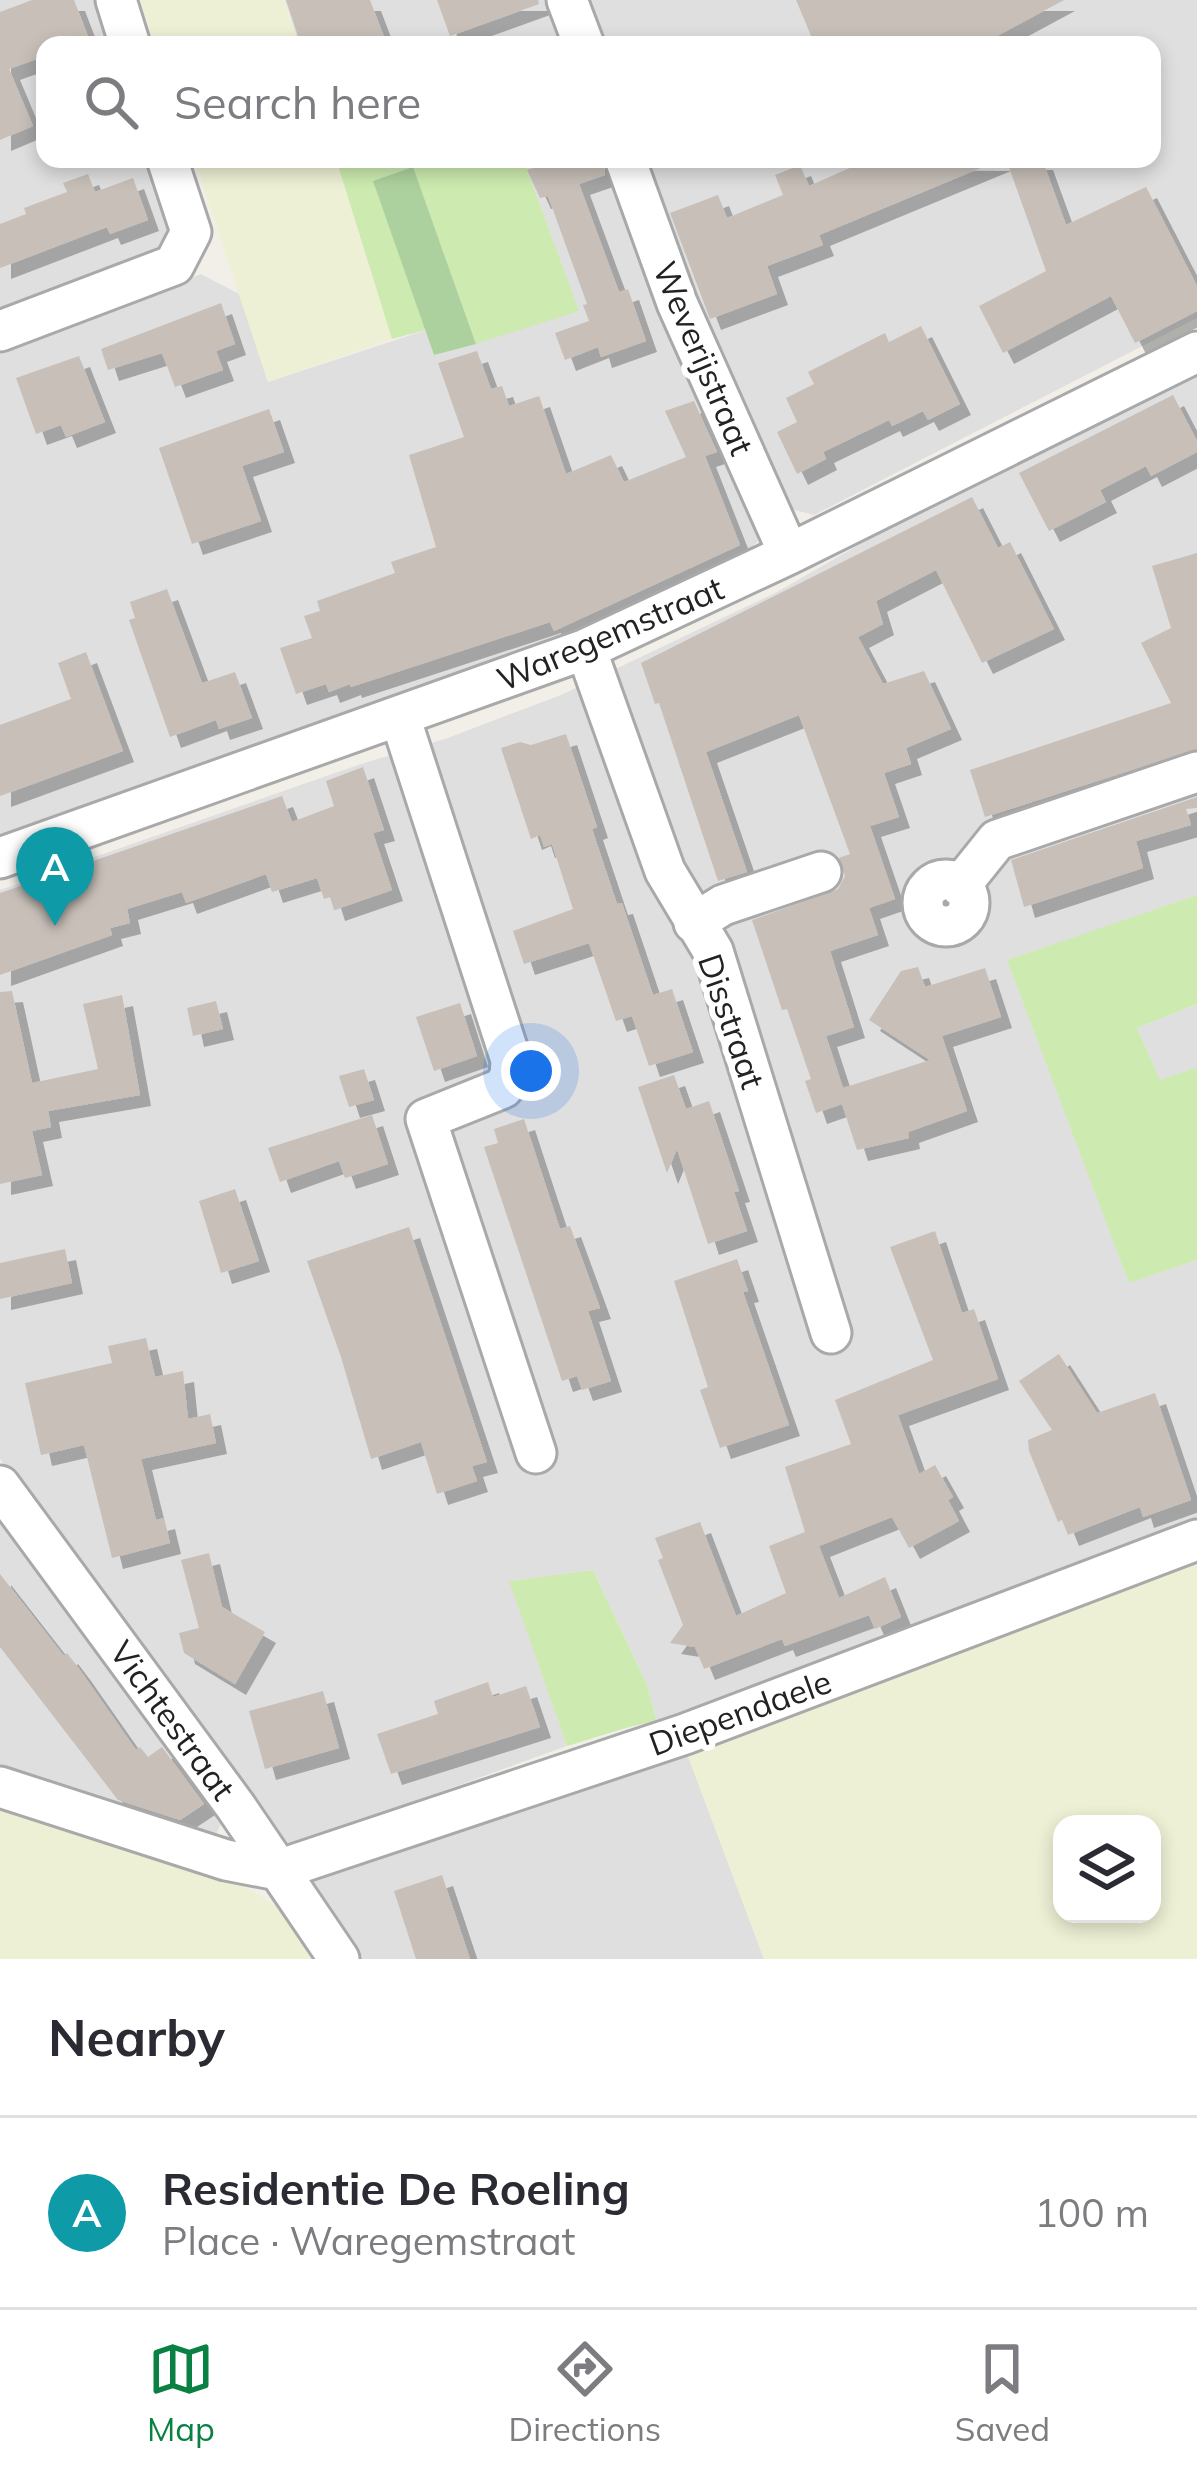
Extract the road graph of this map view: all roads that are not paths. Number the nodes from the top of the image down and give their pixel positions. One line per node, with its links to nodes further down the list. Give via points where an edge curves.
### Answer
1 (116, 0): 3 (street)
2 (567, 0): 4 (street)
3 (127, 36)
4 (581, 36)
5 (170, 168): 7 (street, via 191,232 174,265)
6 (628, 168): 9 (street, Weverijstraat, via 677,303)
7 (0, 331)
8 (1197, 352): 9 (street, Waregemstraat)
9 (789, 554): 10 (street, Waregemstraat)
10 (586, 650): 11 (street, Waregemstraat); 16 (street, Disstraat, via 665,871)
11 (400, 717): 13 (street, Waregemstraat); 18 (street, via 511,1060 503,1088 426,1119)
12 (1197, 772): 15 (street, via 997,840)
13 (0, 858)
14 (821, 872): 16 (street)
15 (960, 886)
16 (694, 922): 17 (street, Disstraat, via 713,951)
17 (832, 1333)
18 (536, 1453)
19 (0, 1486): 22 (street, Vichtestraat)
20 (1197, 1540): 22 (street, Diependaele, via 685,1734)
21 (0, 1787): 22 (street)
22 (278, 1870): 23 (street, Vichtestraat)
23 (339, 1959)

